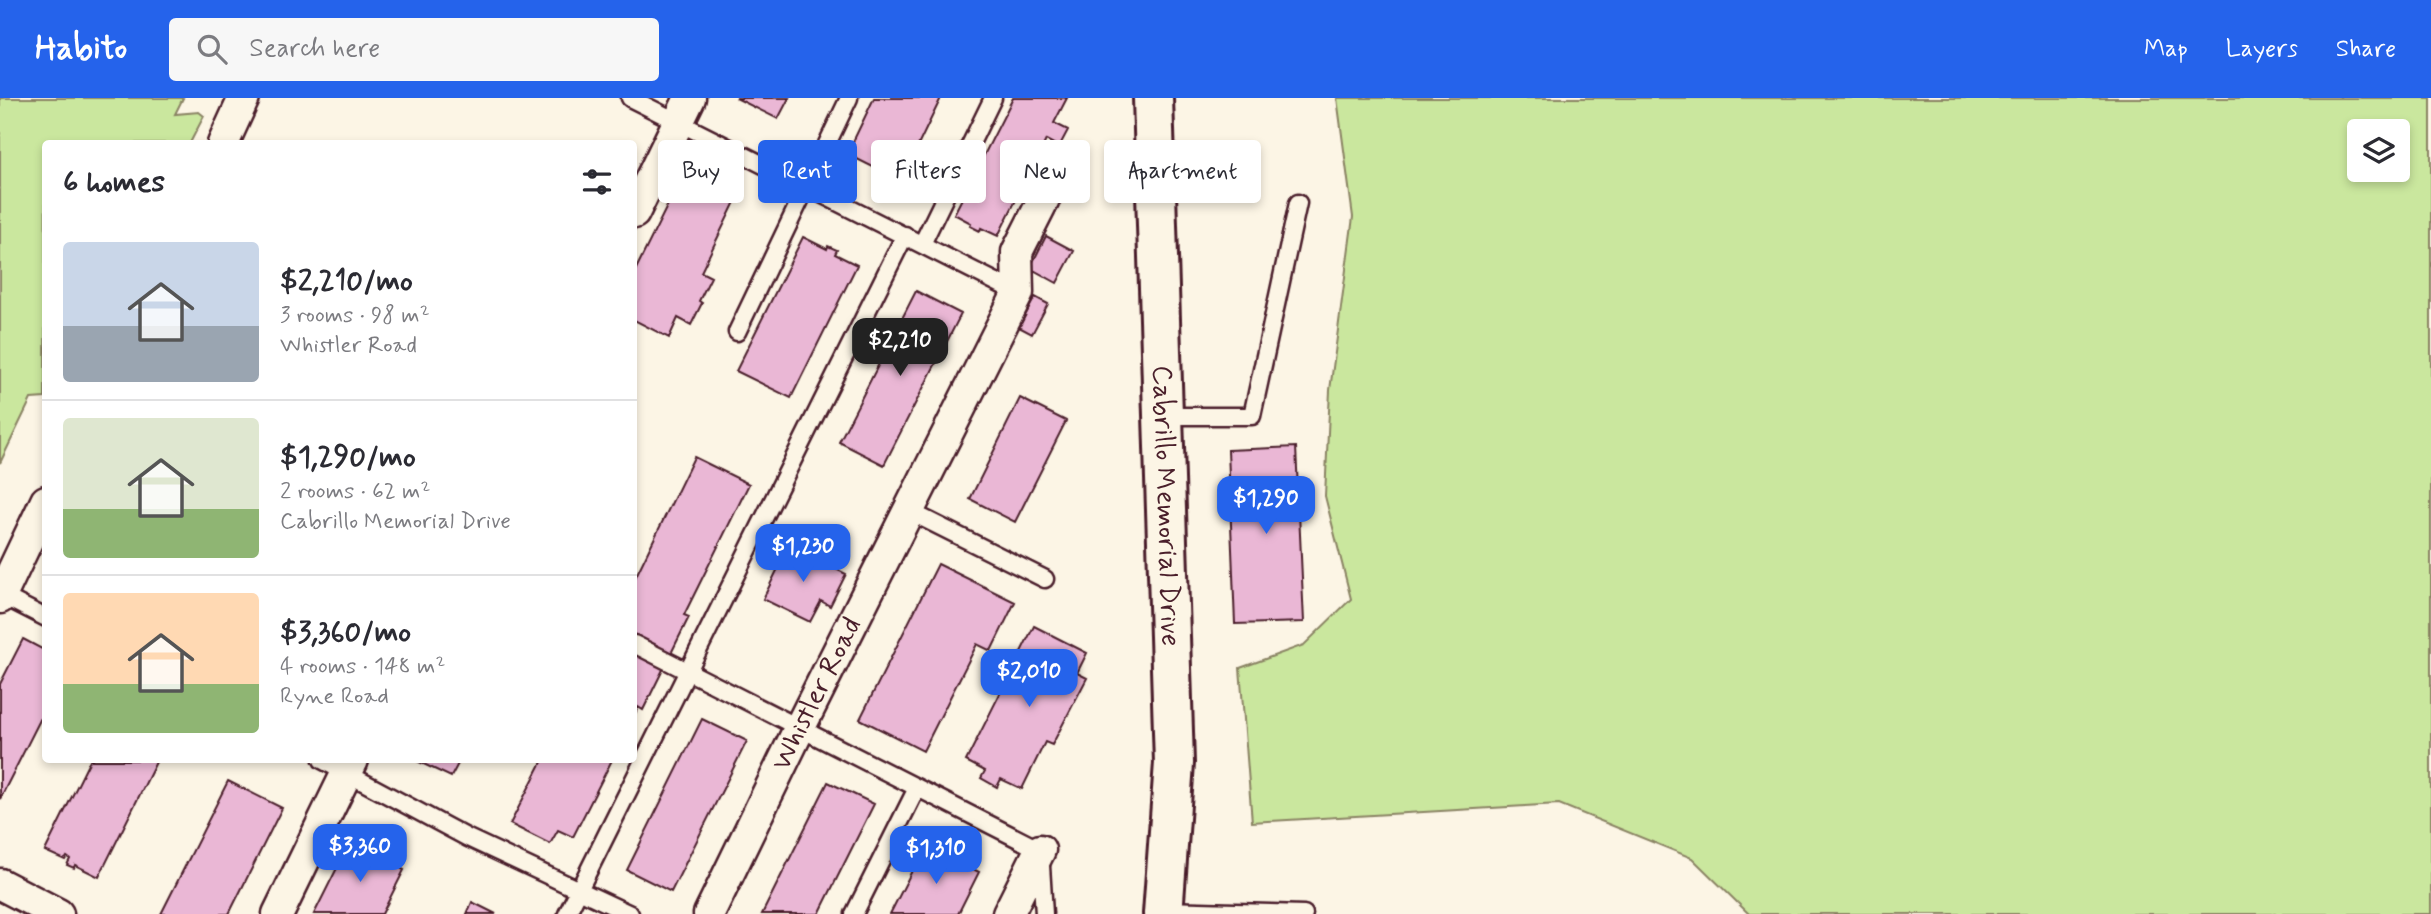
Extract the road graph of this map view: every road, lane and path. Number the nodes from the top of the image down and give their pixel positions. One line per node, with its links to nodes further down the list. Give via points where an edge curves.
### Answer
1 (244, 98): 7 (street)
2 (630, 98): 6 (lane)
3 (849, 98): 8 (lane)
4 (993, 98): 16 (lane)
5 (1153, 98): 19 (main road, Cabrillo Memorial Drive)
6 (684, 110): 9 (lane); 14 (street)
7 (225, 140)
8 (829, 140)
9 (758, 156)
10 (799, 203): 18 (lane)
11 (841, 203): 15 (lane)
12 (1042, 203): 17 (street, Whistler Road, via 1017,252)
13 (1298, 203): 19 (lane, via 1252,416)
14 (637, 207)
15 (905, 235): 16 (lane); 26 (lane)
16 (922, 244): 17 (lane)
17 (1018, 293): 21 (street, Whistler Road)
18 (737, 332)
19 (1161, 416): 33 (main road, Cabrillo Memorial Drive, via 1174,763)
20 (42, 510): 23 (street)
21 (909, 511): 22 (lane); 27 (street, Whistler Road)
22 (1045, 579)
23 (1, 597): 24 (lane)
24 (42, 616)
25 (637, 646): 26 (lane)
26 (687, 672): 27 (lane); 31 (lane)
27 (799, 729): 29 (lane); 38 (street, Whistler Road)
28 (341, 764): 31 (lane, via 468,838); 35 (street)
29 (917, 788): 30 (lane); 39 (lane)
30 (1040, 850): 40 (street); 41 (lane)
31 (580, 889): 36 (lane); 37 (lane)
32 (14, 899): 34 (street)
33 (1163, 912): 42 (lane)
34 (58, 914)
35 (278, 914)
36 (568, 914)
37 (630, 914)
38 (709, 914)
39 (854, 914)
40 (1008, 914)
41 (1044, 914)
42 (1304, 914)

